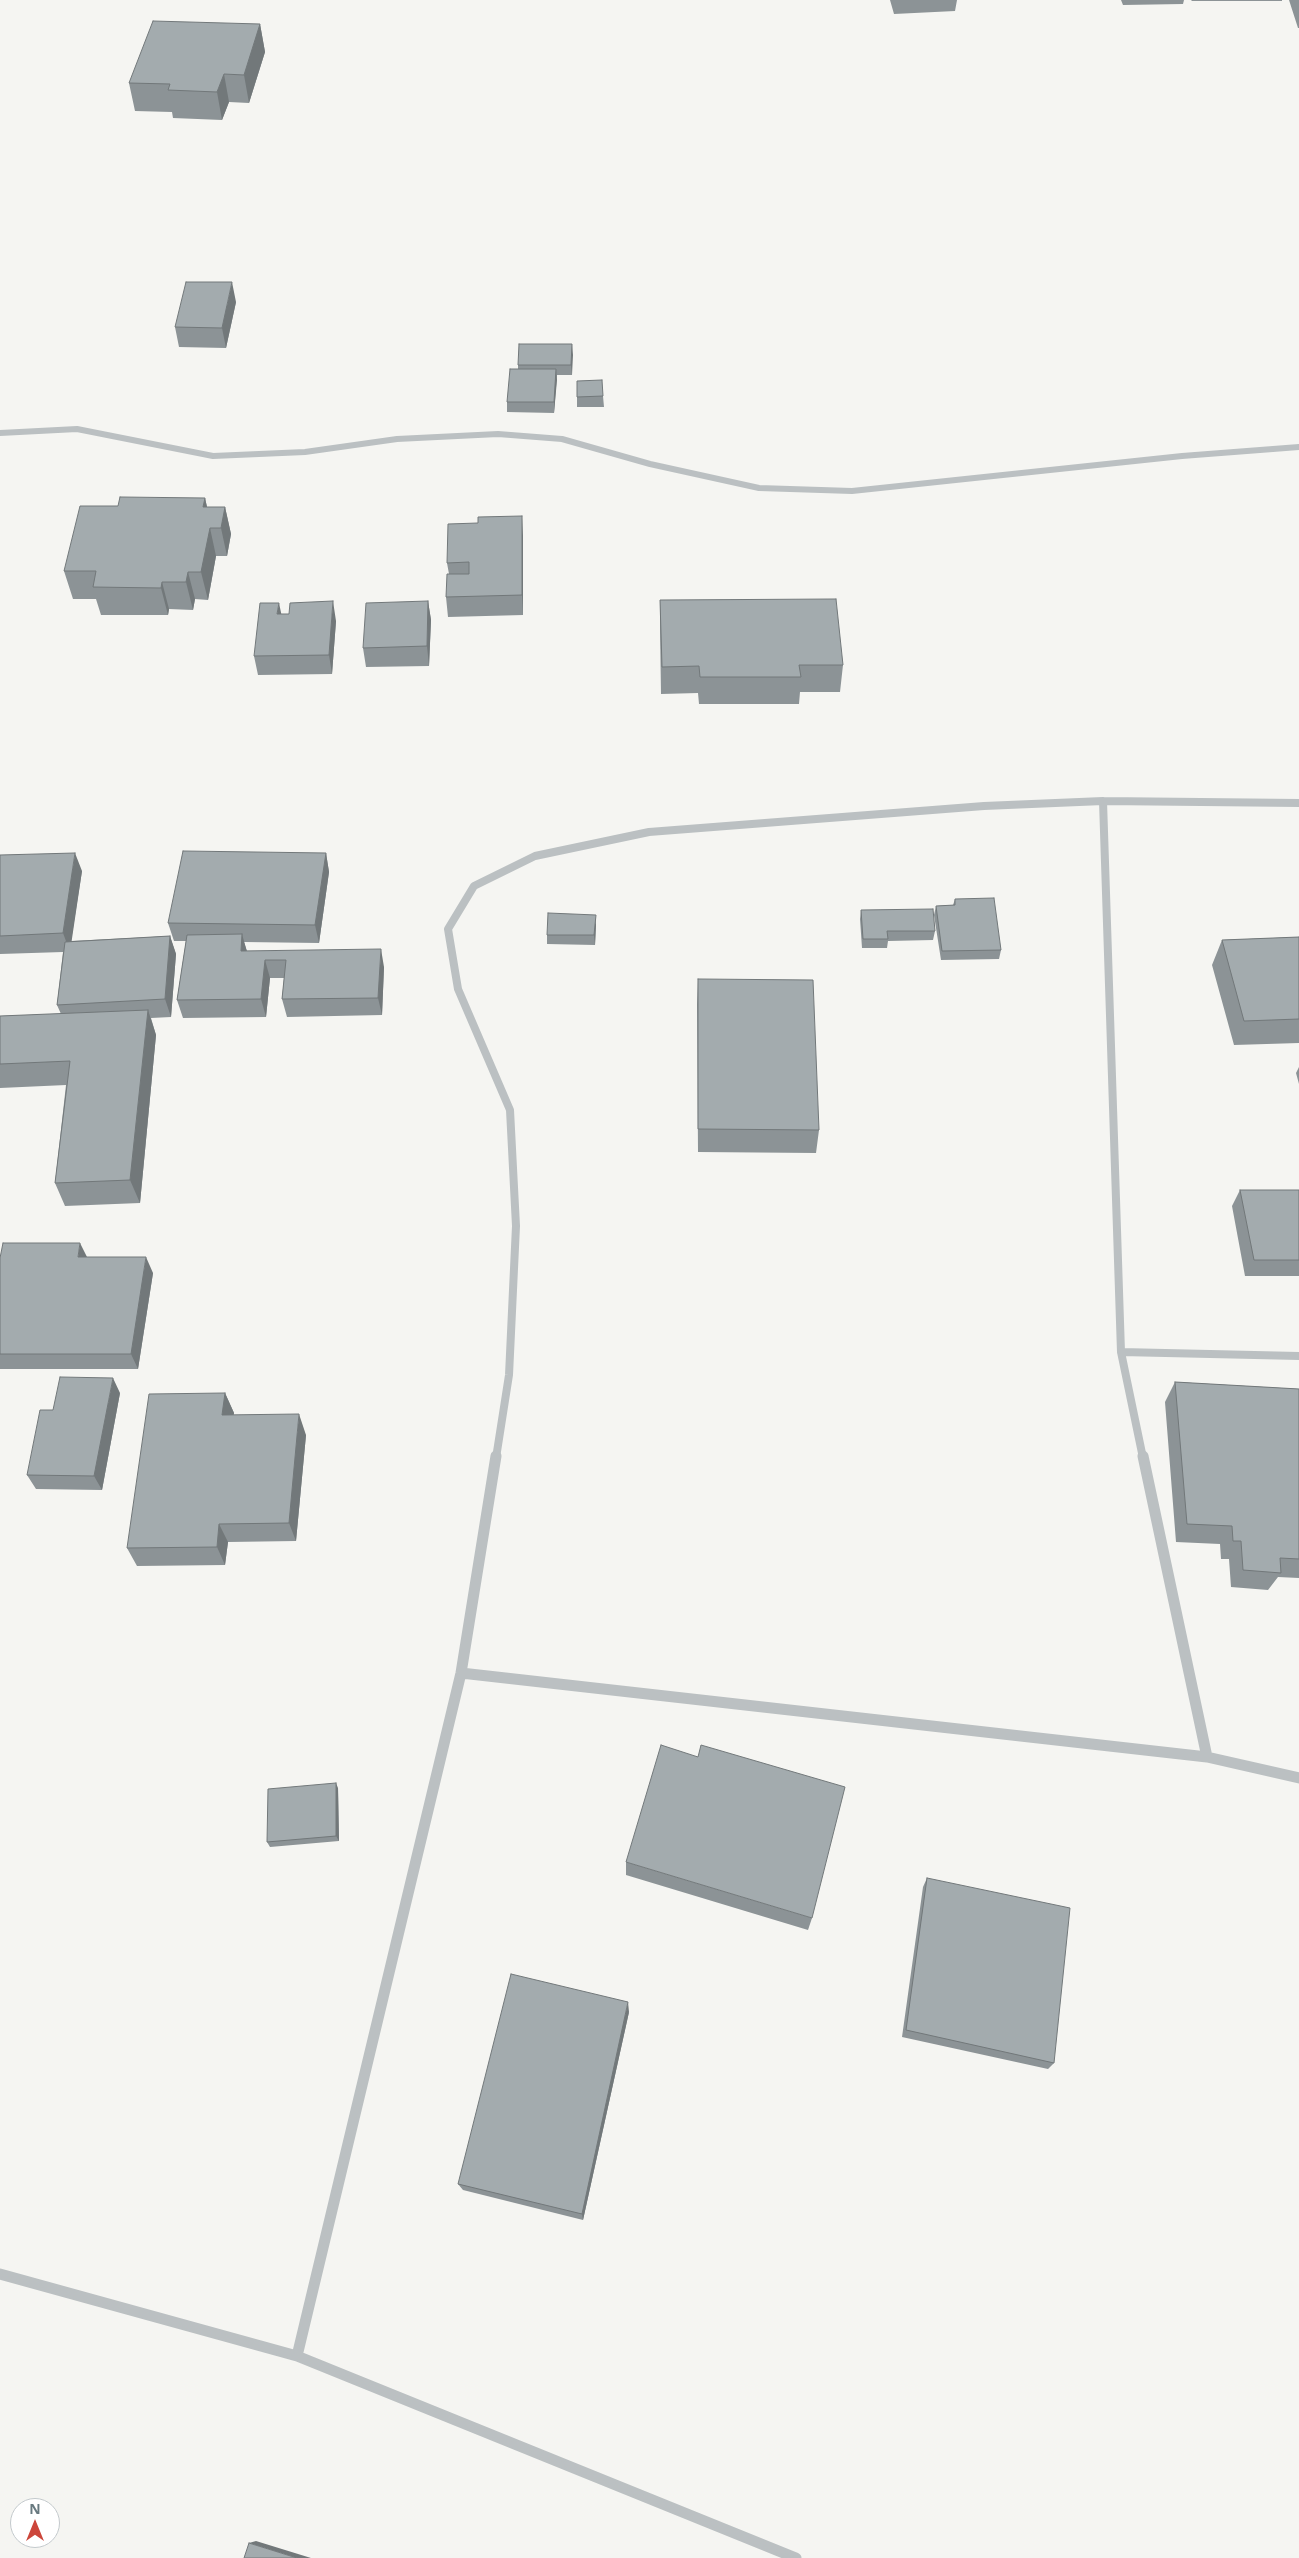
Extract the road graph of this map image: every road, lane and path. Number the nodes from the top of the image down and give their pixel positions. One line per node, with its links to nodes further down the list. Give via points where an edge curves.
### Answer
1 (0, 433): 2 (street, via 77,428 213,456 305,452 397,440 498,434 562,439 650,464 759,488 852,491 1182,456)
2 (1299, 447)
3 (1103, 801): 4 (street); 5 (street); 7 (street, via 984,806 650,832 535,856 474,886 448,929 458,989 510,1110 516,1226 509,1375)
4 (1299, 803)
5 (1121, 1352): 6 (street); 8 (street)
6 (1299, 1356)
7 (461, 1673): 8 (street); 11 (street)
8 (1207, 1757): 9 (street)
9 (1299, 1778)
10 (0, 2274): 11 (street)
11 (297, 2356): 12 (street)
12 (796, 2558)

